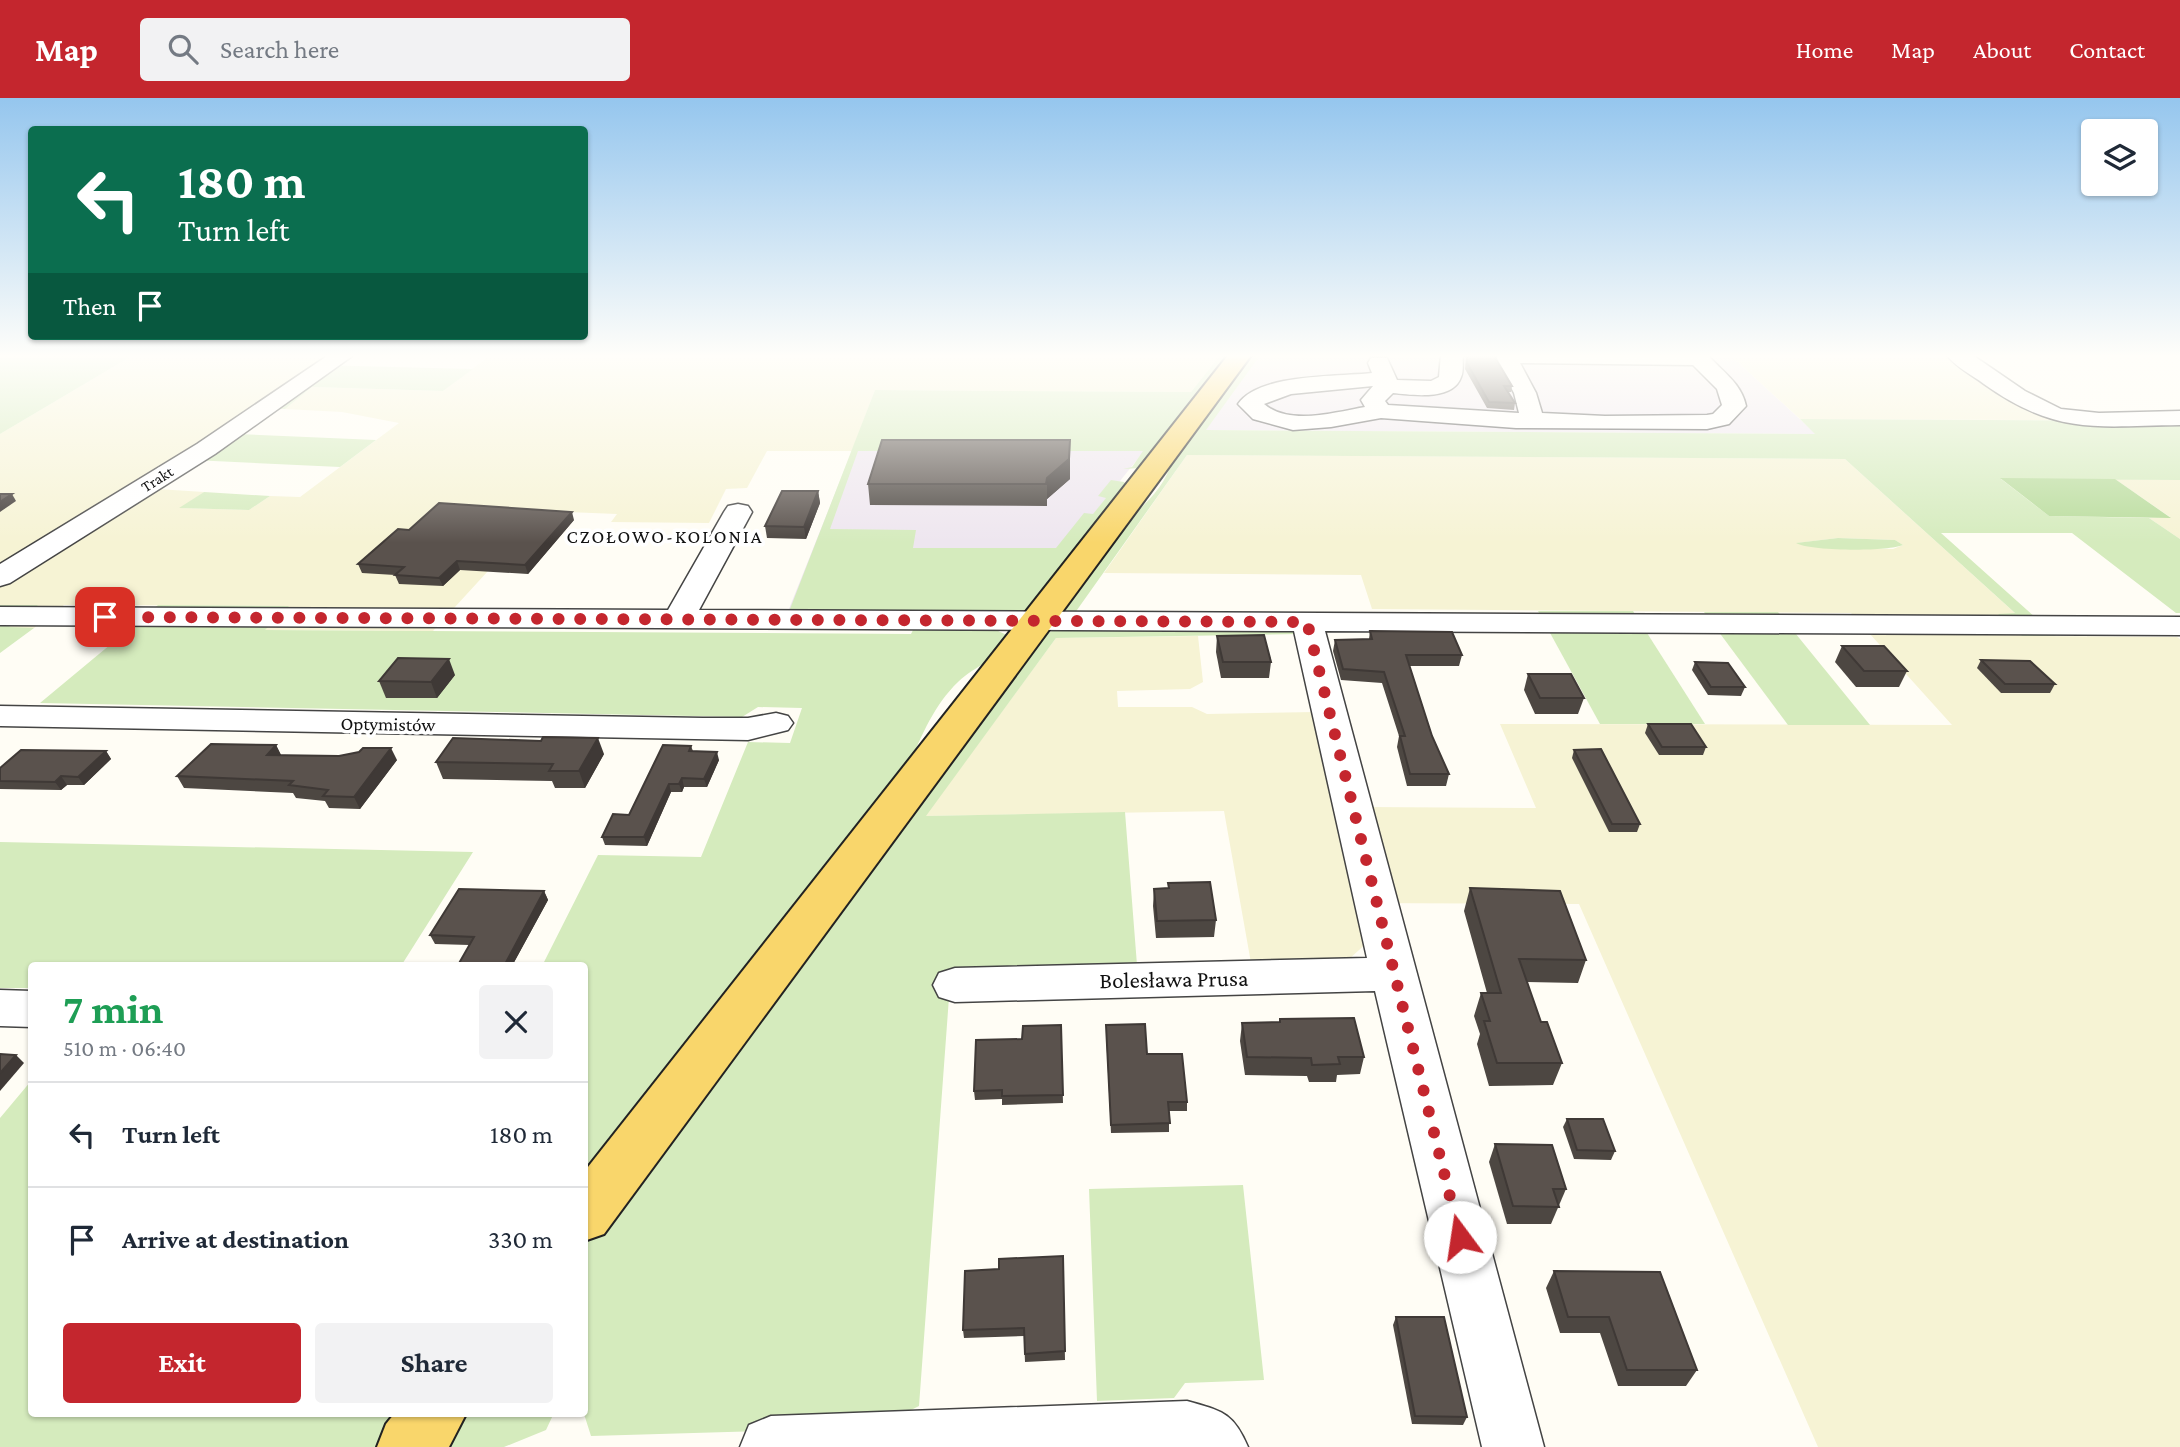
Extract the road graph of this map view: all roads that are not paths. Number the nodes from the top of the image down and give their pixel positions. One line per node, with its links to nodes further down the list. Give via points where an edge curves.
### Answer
1 (253, 417): 13 (street, Trakt)
2 (1193, 417): 16 (main road)
3 (1268, 417): 4 (street, via 1313,423)
4 (1347, 417)
5 (1445, 417): 11 (street)
6 (1477, 417): 11 (street)
7 (1723, 417): 10 (street, via 1681,423)
8 (2068, 417): 9 (street)
9 (2180, 418)
10 (1527, 419): 11 (street)
11 (1477, 420)
12 (738, 512): 15 (street)
13 (0, 577)
14 (0, 616): 15 (street)
15 (677, 621): 16 (street)
16 (1037, 622): 17 (street); 25 (main road)
17 (1307, 622): 18 (street); 21 (street)
18 (2180, 626)
19 (0, 716): 20 (street, Optymistów, via 703,729 748,729)
20 (776, 723)
21 (1393, 974): 22 (street, Bolesława Prusa); 30 (street)
22 (955, 985)
23 (0, 1009): 24 (street)
24 (28, 1009)
25 (588, 1211)
26 (432, 1417): 27 (main road)
27 (409, 1447)
28 (771, 1447): 29 (street, via 1187,1432 1208,1438)
29 (1217, 1447)
30 (1513, 1447)

